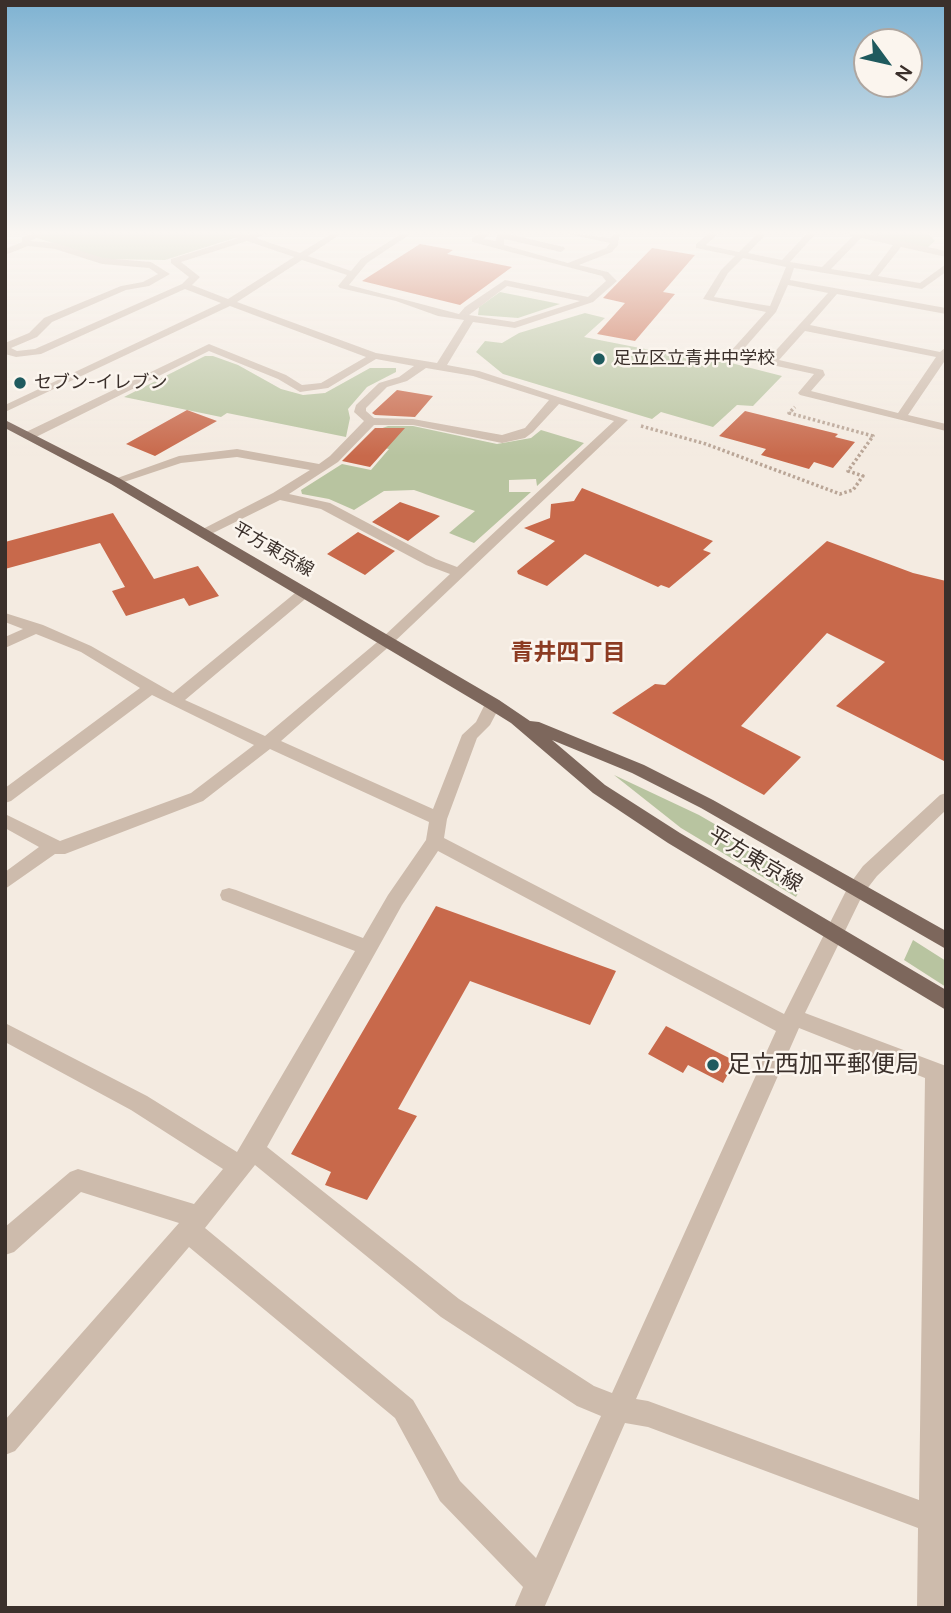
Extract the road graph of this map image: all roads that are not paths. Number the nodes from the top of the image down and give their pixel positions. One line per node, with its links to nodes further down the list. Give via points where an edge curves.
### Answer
1 (81, 306): 16 (street, via 48,320 33,335)
2 (140, 306): 16 (street, via 37,352 16,354)
3 (221, 306): 23 (street)
4 (241, 306): 18 (street)
5 (420, 306): 14 (street)
6 (472, 306): 14 (street)
7 (571, 306): 14 (street, via 515,325)
8 (751, 306): 12 (street)
9 (775, 306): 12 (street)
10 (821, 306): 15 (street)
11 (920, 306): 13 (street)
12 (773, 310): 19 (street, via 734,354)
13 (946, 311)
14 (466, 318): 21 (street)
15 (803, 327): 17 (street); 19 (street)
16 (5, 348)
17 (944, 353): 24 (street)
18 (374, 356): 20 (street); 28 (street, via 324,386 300,389 209,347)
19 (772, 362): 24 (street, via 819,372 804,393)
20 (424, 364): 21 (street); 25 (street, via 403,379 383,385 360,407)
21 (440, 366): 22 (street)
22 (556, 399): 25 (street, via 529,430 502,439 413,422); 33 (street, via 622,420)
23 (5, 409)
24 (901, 417): 27 (street)
25 (372, 421): 29 (street)
26 (5, 423): 28 (main road, 平方東京線)
27 (946, 428)
28 (30, 435): 30 (main road, 平方東京線)
29 (322, 468): 30 (street, via 237,453 179,460); 31 (street)
30 (115, 481): 32 (main road, 平方東京線)
31 (278, 496): 32 (street); 33 (street, via 325,506)
32 (202, 533): 34 (main road, 平方東京線)
33 (459, 573): 37 (street)
34 (306, 592): 37 (main road, 平方東京線); 40 (street)
35 (5, 617): 36 (street)
36 (37, 628): 38 (street); 39 (street, via 86,649)
37 (387, 641): 41 (main road, 平方東京線); 43 (street)
38 (5, 643)
39 (150, 688): 40 (street); 44 (street)
40 (174, 701): 43 (street)
41 (493, 704): 42 (main road, 平方東京線); 47 (street, via 482,725 470,735)
42 (517, 719): 50 (main road, 平方東京線, via 661,780); 52 (main road, 平方東京線, via 599,789)
43 (269, 742): 47 (street); 48 (street, via 197,797 60,849)
44 (5, 797)
45 (946, 799): 50 (street)
46 (5, 820): 48 (street)
47 (436, 830): 54 (street); 56 (street)
48 (52, 846): 49 (street)
49 (5, 883)
50 (856, 890): 52 (street); 53 (main road, 平方東京線)
51 (229, 895): 54 (street)
52 (835, 934): 55 (main road, 平方東京線); 56 (street)
53 (946, 942)
54 (368, 948): 59 (street)
55 (946, 1000)
56 (791, 1022): 58 (street); 62 (street)
57 (5, 1032): 59 (street)
58 (941, 1074): 64 (street)
59 (246, 1158): 60 (street); 62 (street, via 450,1308 586,1397)
60 (193, 1224): 61 (street, via 78,1180); 63 (street); 65 (street, via 404,1409 450,1491)
61 (5, 1243)
62 (619, 1409): 64 (street, via 648,1415); 65 (street)
63 (5, 1441)
64 (931, 1520): 66 (street)
65 (536, 1598)
66 (932, 1608)

